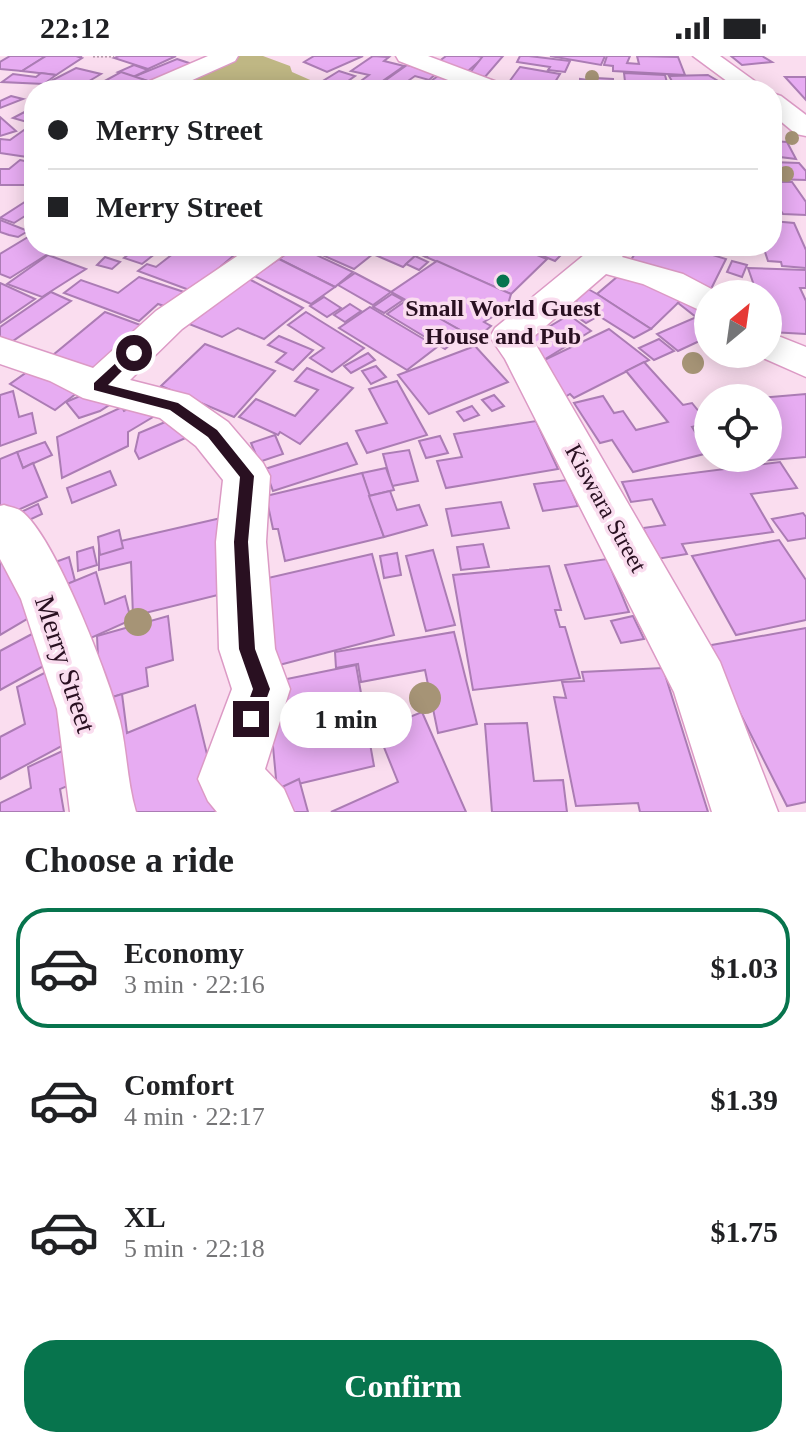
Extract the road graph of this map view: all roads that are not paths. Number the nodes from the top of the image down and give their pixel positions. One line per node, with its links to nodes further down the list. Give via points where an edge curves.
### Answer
1 (227, 56): 4 (street)
2 (407, 56): 5 (street)
3 (704, 56): 6 (street)
4 (173, 80)
5 (478, 80)
6 (740, 80)
7 (782, 109): 9 (street)
8 (782, 126): 9 (street)
9 (805, 127)
10 (260, 256): 17 (street, via 169,320)
11 (604, 256): 21 (street, Kiswara Street, via 509,337 700,682)
12 (608, 256): 13 (street, via 616,264)
13 (694, 294)
14 (0, 350): 17 (street)
15 (782, 352): 16 (street)
16 (806, 363)
17 (98, 387): 20 (street, via 174,406 212,434 247,476 241,542 247,649 261,689 230,779)
18 (4, 526): 19 (street, Merry Street, via 23,548 59,626 90,724)
19 (103, 812)
20 (261, 812)
21 (745, 812)

